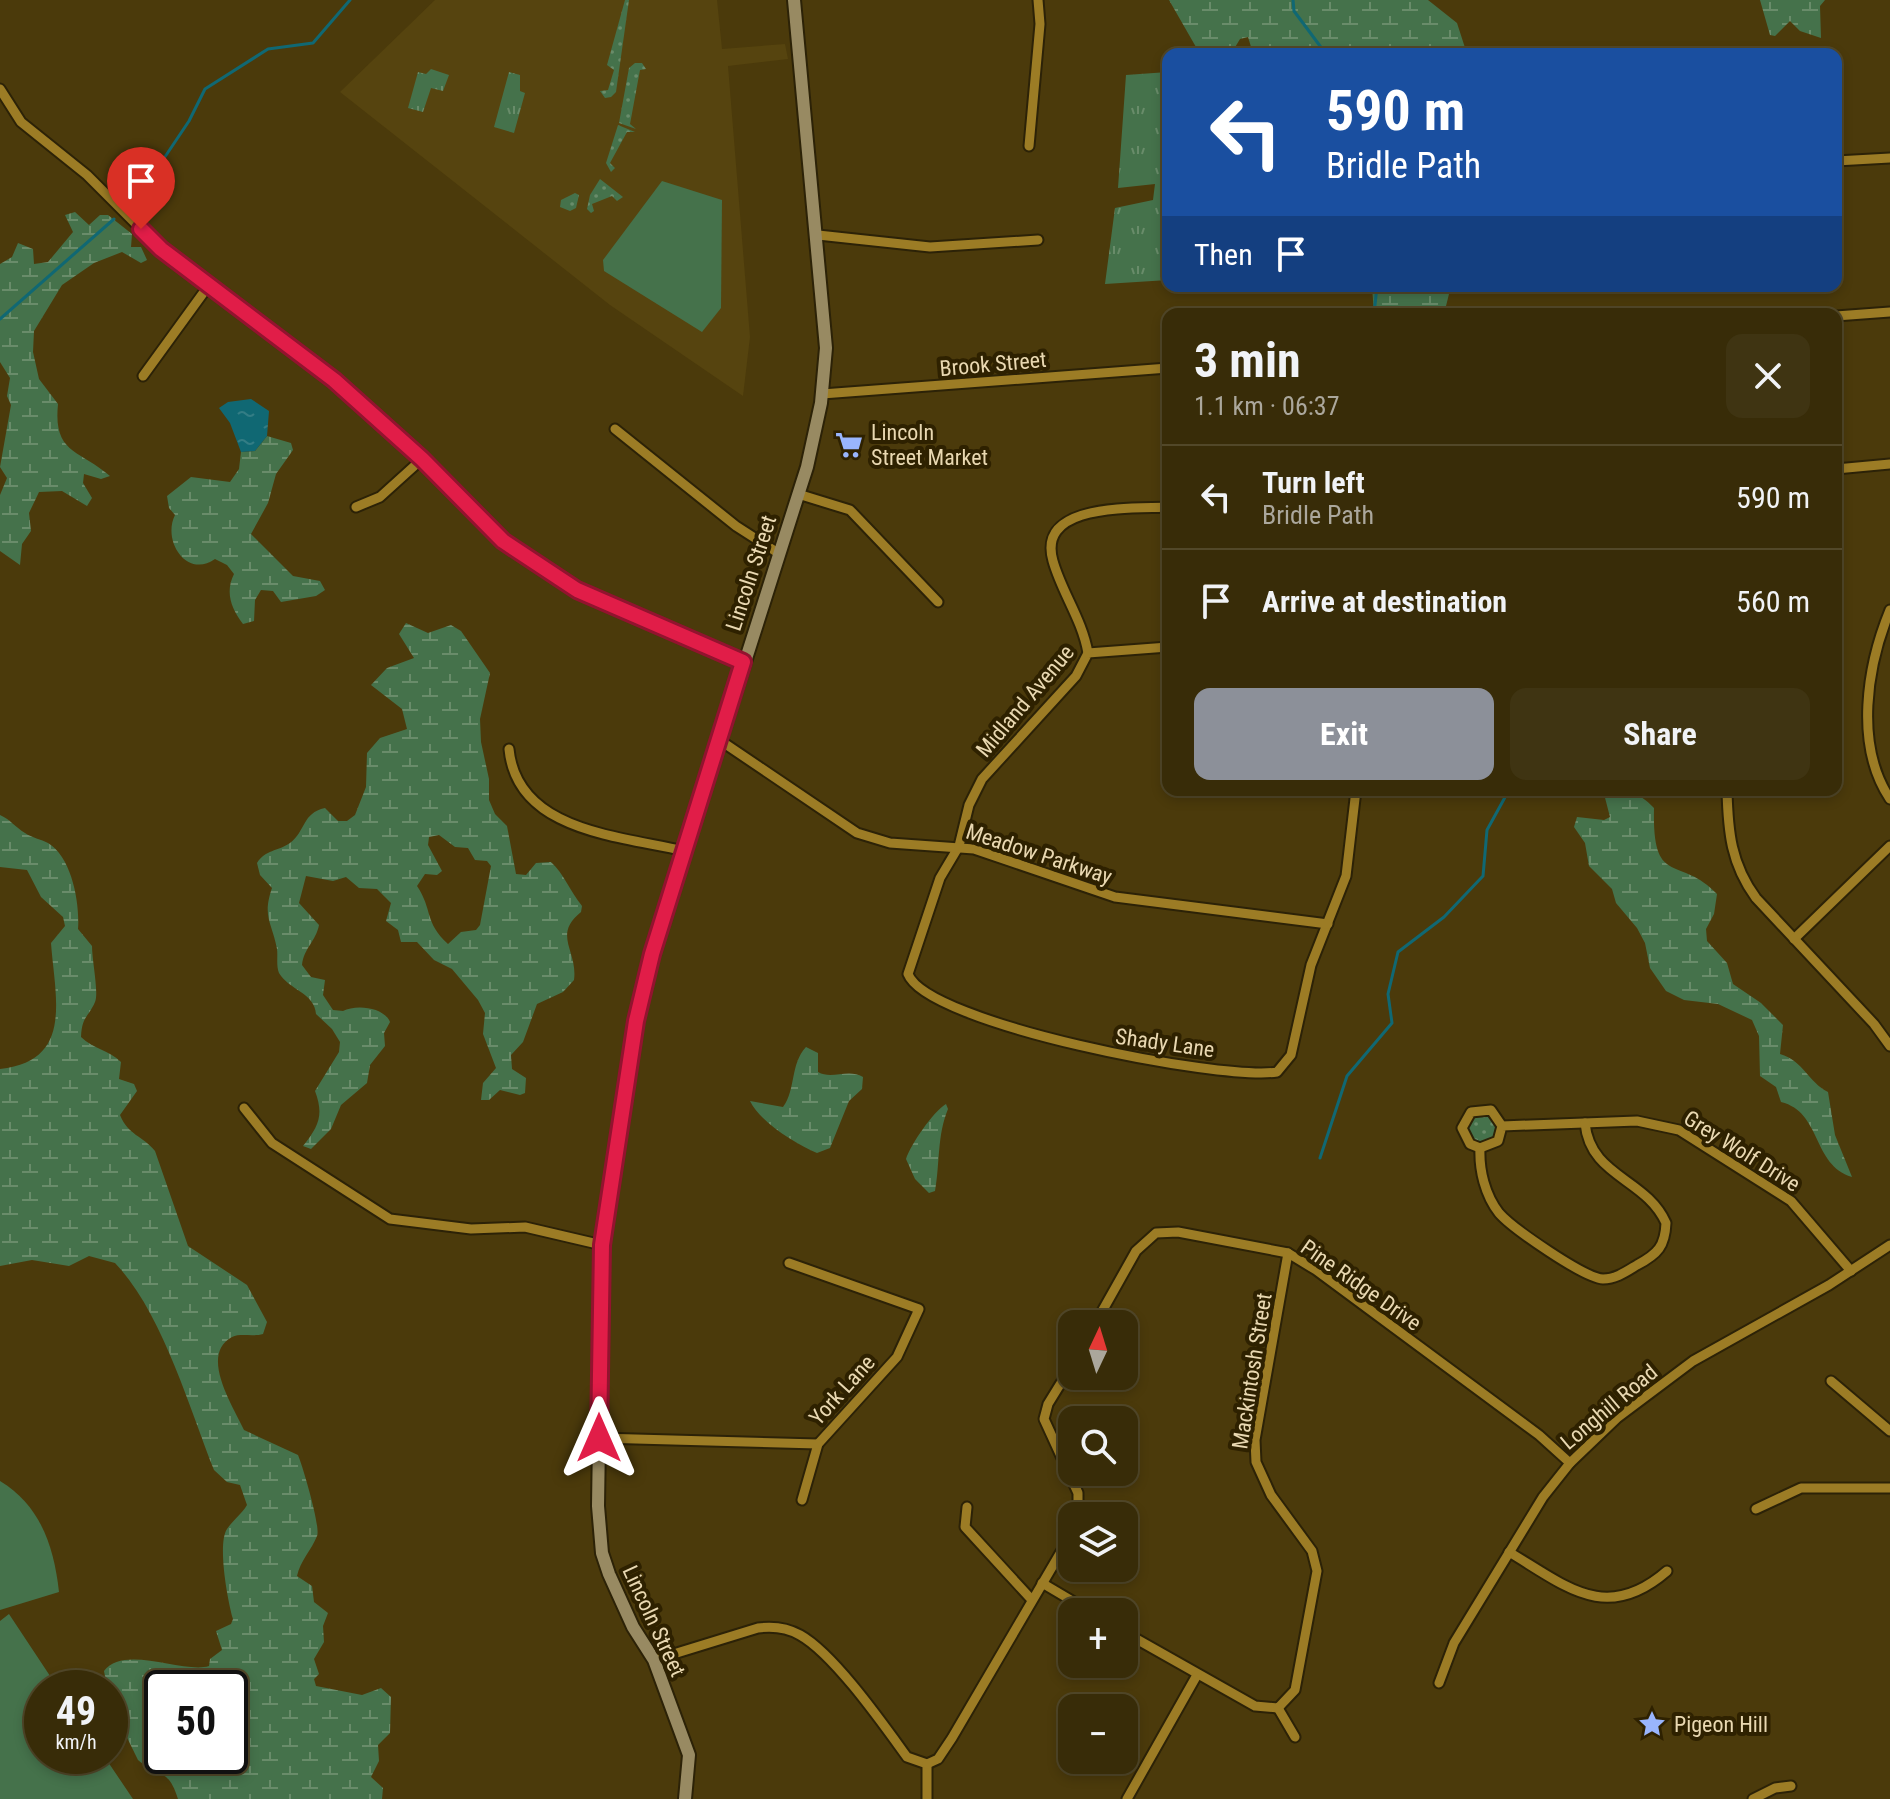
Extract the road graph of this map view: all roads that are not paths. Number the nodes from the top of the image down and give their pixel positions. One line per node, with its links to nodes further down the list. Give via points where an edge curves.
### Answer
1 (794, 0): 7 (main road, Lincoln Street)
2 (1038, 0): 4 (street)
3 (0, 89): 9 (street, via 21,122 87,175 161,249)
4 (1029, 146)
5 (1890, 158): 6 (street)
6 (1842, 161)
7 (818, 235): 8 (street, via 930,247); 14 (main road, Lincoln Street, via 826,348)
8 (1038, 240)
9 (209, 285): 13 (street); 16 (street, via 334,380)
10 (1890, 312): 11 (street)
11 (1842, 316)
12 (1162, 368): 14 (street, Brook Street)
13 (143, 376)
14 (822, 394): 19 (main road, Lincoln Street)
15 (615, 429): 22 (street)
16 (422, 459): 20 (street, via 380,497); 27 (street, via 503,541 536,565 635,618)
17 (1890, 464): 18 (street)
18 (1842, 468)
19 (798, 494): 22 (main road, Lincoln Street); 23 (street, via 850,510)
20 (356, 507)
21 (1162, 507): 26 (street, via 1084,513 1061,526 1052,542 1053,563 1084,630)
22 (778, 553): 27 (main road, Lincoln Street)
23 (938, 602)
24 (1890, 610): 32 (street, via 1874,659 1868,723 1873,765)
25 (1162, 647): 26 (street, Midland Avenue)
26 (1088, 653): 33 (street, Midland Avenue, via 1076,676 982,779)
27 (743, 662): 28 (main road, Lincoln Street)
28 (718, 739): 33 (street, Meadow Parkway, via 857,833 890,843); 35 (main road, Lincoln Street)
29 (509, 749): 35 (street, via 511,770 526,792 566,824)
30 (1355, 796): 36 (street, Shady Lane, via 1346,876)
31 (1727, 796): 37 (street, via 1737,869)
32 (1890, 799)
33 (959, 846): 36 (street, Meadow Parkway, via 1115,897); 36 (street, Shady Lane, via 940,878 912,957 911,982 924,994 1000,1022 1107,1054 1277,1072 1291,1055 1311,965)
34 (1890, 846): 37 (street)
35 (684, 851): 43 (main road, Lincoln Street, via 636,1021)
36 (1328, 924)
37 (1794, 939): 38 (street)
38 (1890, 1045)
39 (244, 1108): 43 (street, via 272,1143 390,1219 471,1229 525,1227)
40 (1585, 1123): 41 (street, Grey Wolf Drive); 42 (street, Grey Wolf Drive, via 1596,1158 1648,1197 1666,1223 1662,1248 1655,1256 1617,1277 1578,1271 1499,1213 1481,1178); 47 (street, Grey Wolf Drive, via 1645,1122 1679,1130 1791,1201)
41 (1502, 1126): 42 (street, via 1498,1141); 42 (street, Grey Wolf Drive, via 1491,1110 1471,1112 1462,1128 1464,1137)
42 (1480, 1148)
43 (602, 1245): 52 (main road, Lincoln Street)
44 (1890, 1245): 47 (street, Longhill Road)
45 (1288, 1253): 48 (street, Pine Ridge Drive, via 1178,1232 1156,1233 1136,1251); 54 (street, Pine Ridge Drive); 70 (street, Mackintosh Street, via 1255,1440 1256,1462 1271,1495 1312,1551 1317,1571 1295,1690)
46 (789, 1263): 53 (street, York Lane, via 919,1309 897,1357)
47 (1851, 1271): 54 (street, Longhill Road, via 1693,1361 1617,1418)
48 (1103, 1310)
49 (1831, 1381): 51 (street)
50 (1058, 1388): 57 (street, via 1044,1419)
51 (1890, 1431)
52 (599, 1438): 53 (street); 67 (main road, Lincoln Street, via 602,1553 617,1596)
53 (818, 1444): 56 (street, York Lane)
54 (1570, 1463): 60 (street, Longhill Road)
55 (1890, 1488): 59 (street, via 1801,1488)
56 (802, 1500)
57 (1078, 1502)
58 (967, 1507): 65 (street, via 965,1527 973,1540)
59 (1756, 1509)
60 (1509, 1552): 62 (street, via 1568,1588 1600,1599 1624,1597); 69 (street, Longhill Road, via 1454,1643)
61 (1058, 1556): 63 (street)
62 (1667, 1571)
63 (1042, 1583): 64 (street); 65 (street)
64 (1067, 1598)
65 (1032, 1600): 72 (street, via 952,1738 938,1759)
66 (1138, 1640): 68 (street)
67 (654, 1660): 72 (street, via 723,1636 773,1626 787,1629 825,1655 907,1757); 74 (main road, Lincoln Street, via 689,1755)
68 (1197, 1675): 70 (street, via 1255,1706); 76 (street)
69 (1439, 1683)
70 (1278, 1708): 71 (street)
71 (1295, 1737)
72 (927, 1764): 75 (street)
73 (1791, 1786): 77 (street)
74 (685, 1799)
75 (927, 1799)
76 (1127, 1799)
77 (1753, 1799)

